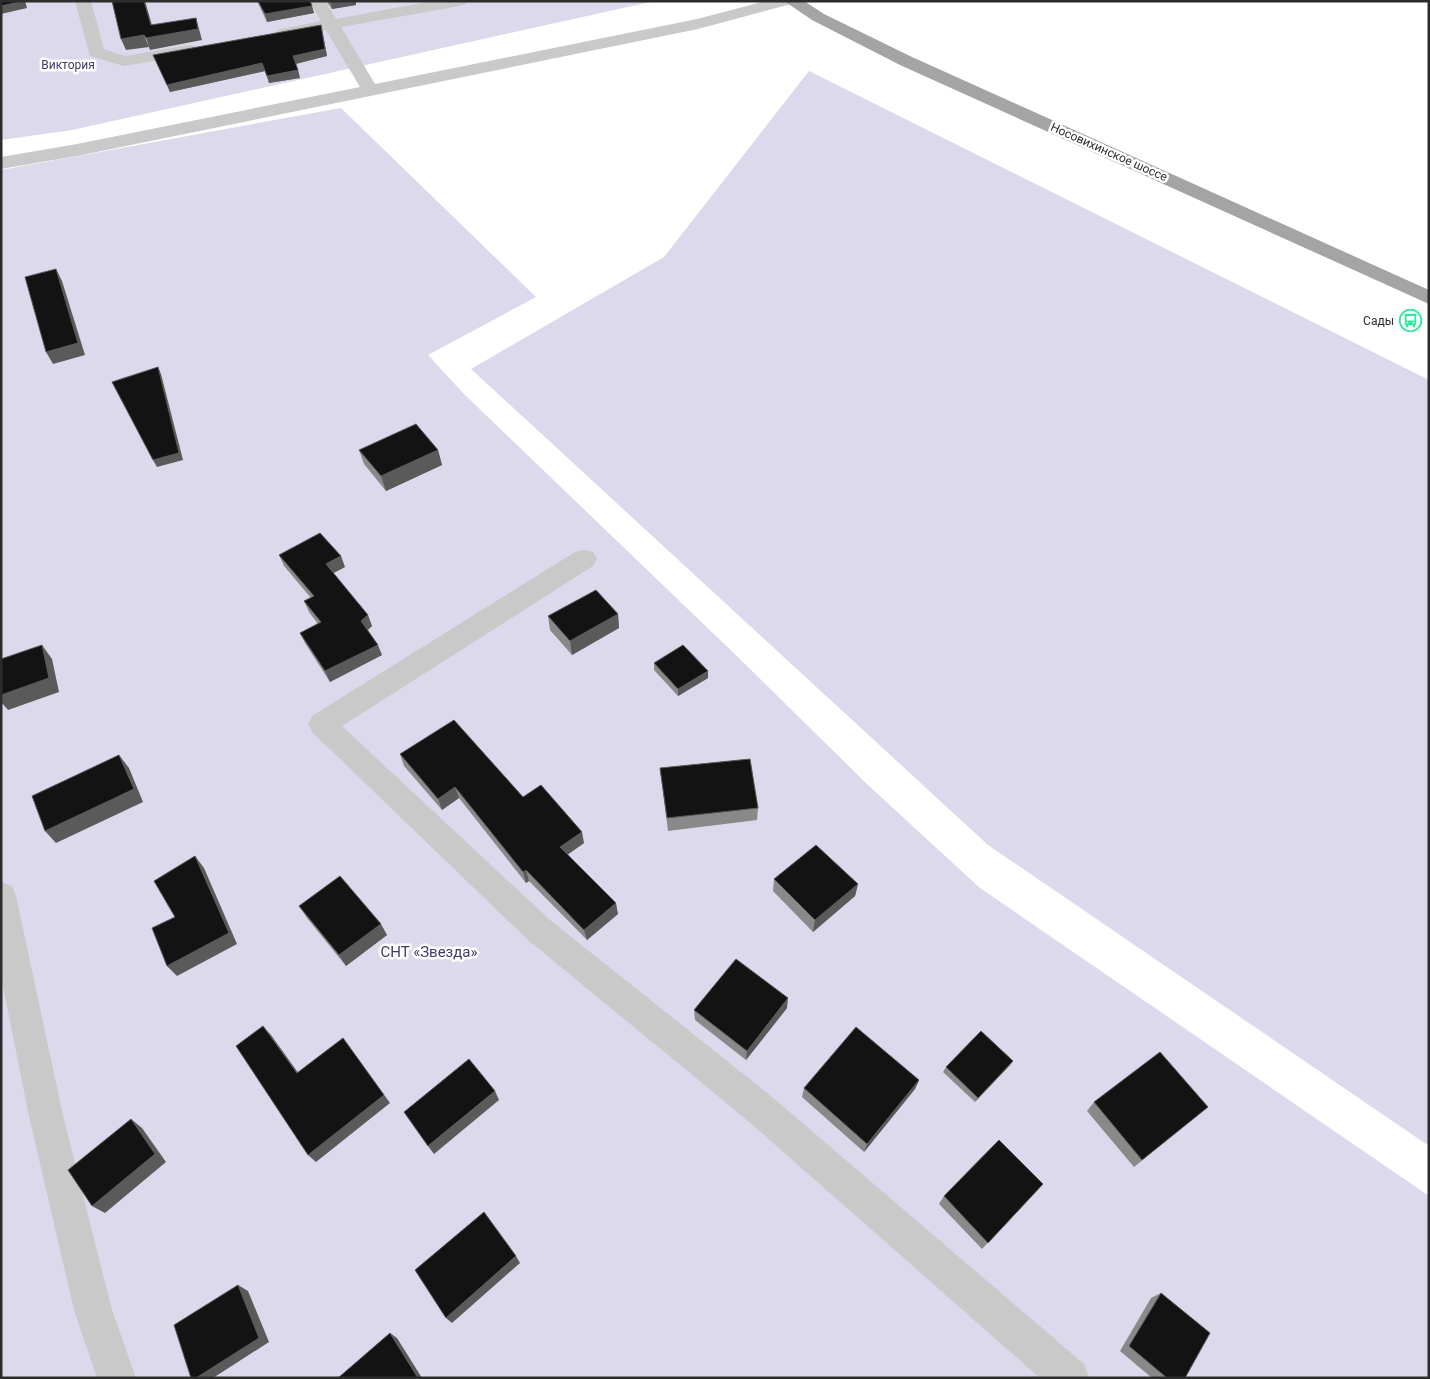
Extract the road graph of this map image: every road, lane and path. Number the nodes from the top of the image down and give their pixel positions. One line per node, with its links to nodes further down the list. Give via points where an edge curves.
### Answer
1 (83, 1): 8 (street, via 96,52 124,61)
2 (317, 1): 6 (street)
3 (460, 1): 6 (street)
4 (785, 1): 9 (street, via 698,24)
5 (792, 1): 11 (main road, Носовихинское шоссе, via 906,61)
6 (330, 25): 7 (street); 9 (street)
7 (271, 36)
8 (202, 48)
9 (370, 90): 10 (street)
10 (1, 163)
11 (1429, 298)
12 (584, 559): 15 (street, via 322,724 539,930 759,1108)
13 (1, 896): 14 (street, via 46,1116 93,1310)
14 (117, 1378)
15 (1070, 1378)

